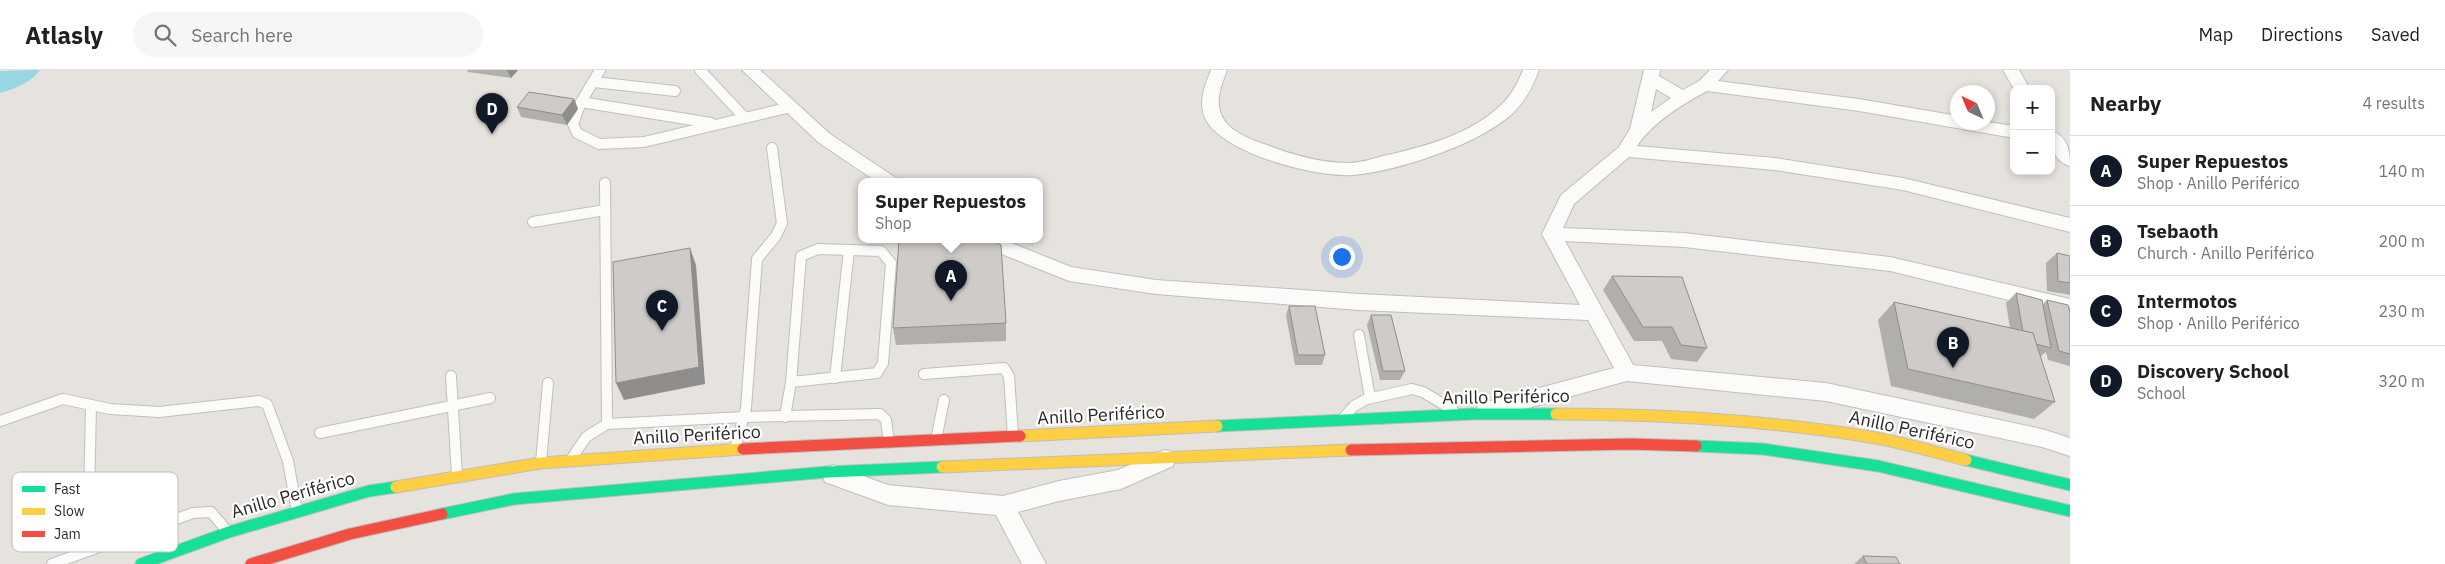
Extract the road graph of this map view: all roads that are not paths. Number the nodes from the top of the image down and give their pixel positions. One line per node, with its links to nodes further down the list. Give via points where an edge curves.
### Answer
1 (600, 70): 9 (lane)
2 (700, 70): 16 (lane)
3 (750, 70): 15 (street)
4 (1219, 70): 5 (street, via 1209,92 1213,119 1229,136 1298,161 1350,169 1442,148 1486,124 1512,106)
5 (1531, 70)
6 (1720, 70): 10 (street)
7 (2011, 70): 11 (street)
8 (1652, 75): 13 (street); 18 (street)
9 (594, 82): 12 (lane); 14 (lane)
10 (1705, 85): 13 (street); 19 (street, via 1841,102)
11 (2020, 85)
12 (674, 91)
13 (1683, 97): 18 (street)
14 (581, 102): 17 (lane); 17 (lane, via 573,124 577,133 599,144 644,142)
15 (791, 107): 16 (lane); 24 (street, via 824,138)
16 (745, 118): 17 (lane)
17 (717, 124)
18 (1639, 130): 22 (street)
19 (2010, 131)
20 (2055, 142): 23 (street)
21 (772, 148): 47 (lane, via 782,223 757,259)
22 (1625, 151): 28 (street, via 1775,164 1893,183); 29 (street, via 1567,200)
23 (2070, 160)
24 (884, 178)
25 (604, 183): 26 (lane)
26 (605, 210): 27 (lane); 51 (lane)
27 (533, 222)
28 (2070, 225)
29 (1551, 234): 32 (street, via 1684,240 1890,264); 33 (street)
30 (993, 243): 33 (street, via 1069,274 1156,287 1359,302)
31 (849, 250): 38 (lane); 38 (lane, via 880,251 891,263 883,363 876,373); 39 (lane, via 818,249 802,256)
32 (2070, 307)
33 (1594, 313): 35 (street)
34 (1360, 335): 42 (lane)
35 (1627, 372): 46 (street); 56 (street, via 1826,392 2033,436)
36 (924, 374): 53 (lane, via 1004,368 1009,376)
37 (451, 376): 45 (lane)
38 (835, 378): 39 (lane)
39 (792, 382): 48 (lane)
40 (548, 383): 60 (lane)
41 (490, 398): 45 (lane)
42 (1370, 398): 46 (lane, via 1412,390 1423,392); 49 (lane, via 1354,406)
43 (944, 400): 54 (lane)
44 (91, 405): 50 (lane, via 63,399); 61 (lane); 67 (lane, via 159,412 259,402 267,404 288,461)
45 (453, 405): 52 (lane); 63 (lane)
46 (1467, 414): 49 (highway, Anillo Periférico); 64 (highway, Anillo Periférico, via 1621,414 1748,420 1872,437)
47 (745, 416): 48 (lane); 51 (lane); 57 (lane)
48 (785, 417): 55 (lane, via 880,414 886,420)
49 (1341, 420): 53 (highway, Anillo Periférico)
50 (0, 421)
51 (607, 424): 59 (lane, via 590,431)
52 (320, 433)
53 (1013, 436): 54 (highway, Anillo Periférico)
54 (936, 440): 55 (highway, Anillo Periférico)
55 (889, 443): 57 (highway, Anillo Periférico)
56 (2070, 447)
57 (734, 450): 59 (highway, Anillo Periférico)
58 (1171, 456): 62 (highway); 65 (street, via 1121,479); 66 (highway, via 1631,444 1763,449 1878,466)
59 (571, 460): 60 (highway, Anillo Periférico)
60 (541, 463): 63 (highway, Anillo Periférico)
61 (90, 472)
62 (826, 472): 65 (street, via 888,495); 75 (highway, via 514,499 350,534)
63 (457, 476): 67 (highway, Anillo Periférico, via 370,491)
64 (2070, 485)
65 (1003, 506): 76 (street)
66 (2070, 511)
67 (297, 512): 69 (highway, Anillo Periférico)
68 (178, 518): 69 (lane, via 211,512)
69 (229, 532): 70 (highway, Anillo Periférico)
70 (178, 551)
71 (85, 552): 73 (lane)
72 (174, 552): 74 (highway, Anillo Periférico)
73 (52, 564)
74 (141, 564)
75 (251, 564)
76 (1034, 564)

